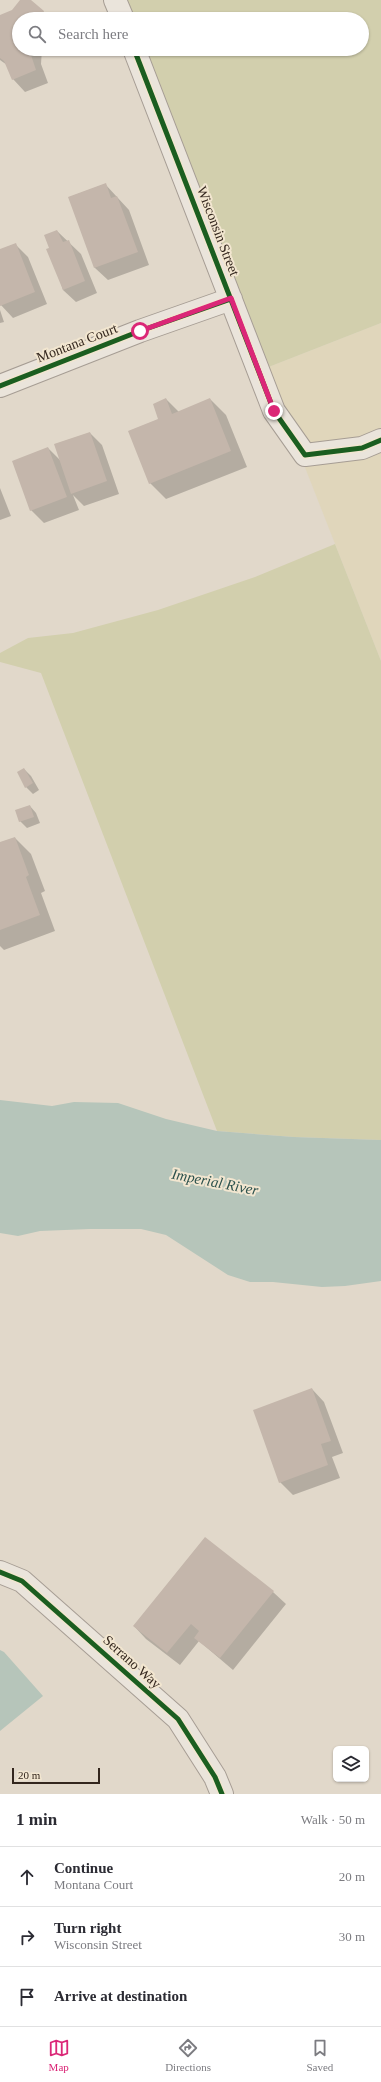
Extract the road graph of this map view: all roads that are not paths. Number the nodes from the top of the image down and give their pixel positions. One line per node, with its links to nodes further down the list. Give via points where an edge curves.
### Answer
1 (115, 0): 2 (street)
2 (120, 12)
3 (137, 56): 4 (street, Wisconsin Street)
4 (231, 298): 5 (street, Montana Court); 6 (street, Wisconsin Street, via 274,411 305,455 362,448)
5 (0, 386)
6 (381, 440)
7 (0, 1572): 8 (street, Serrano Way, via 22,1581 178,1719 216,1777)
8 (222, 1794)

